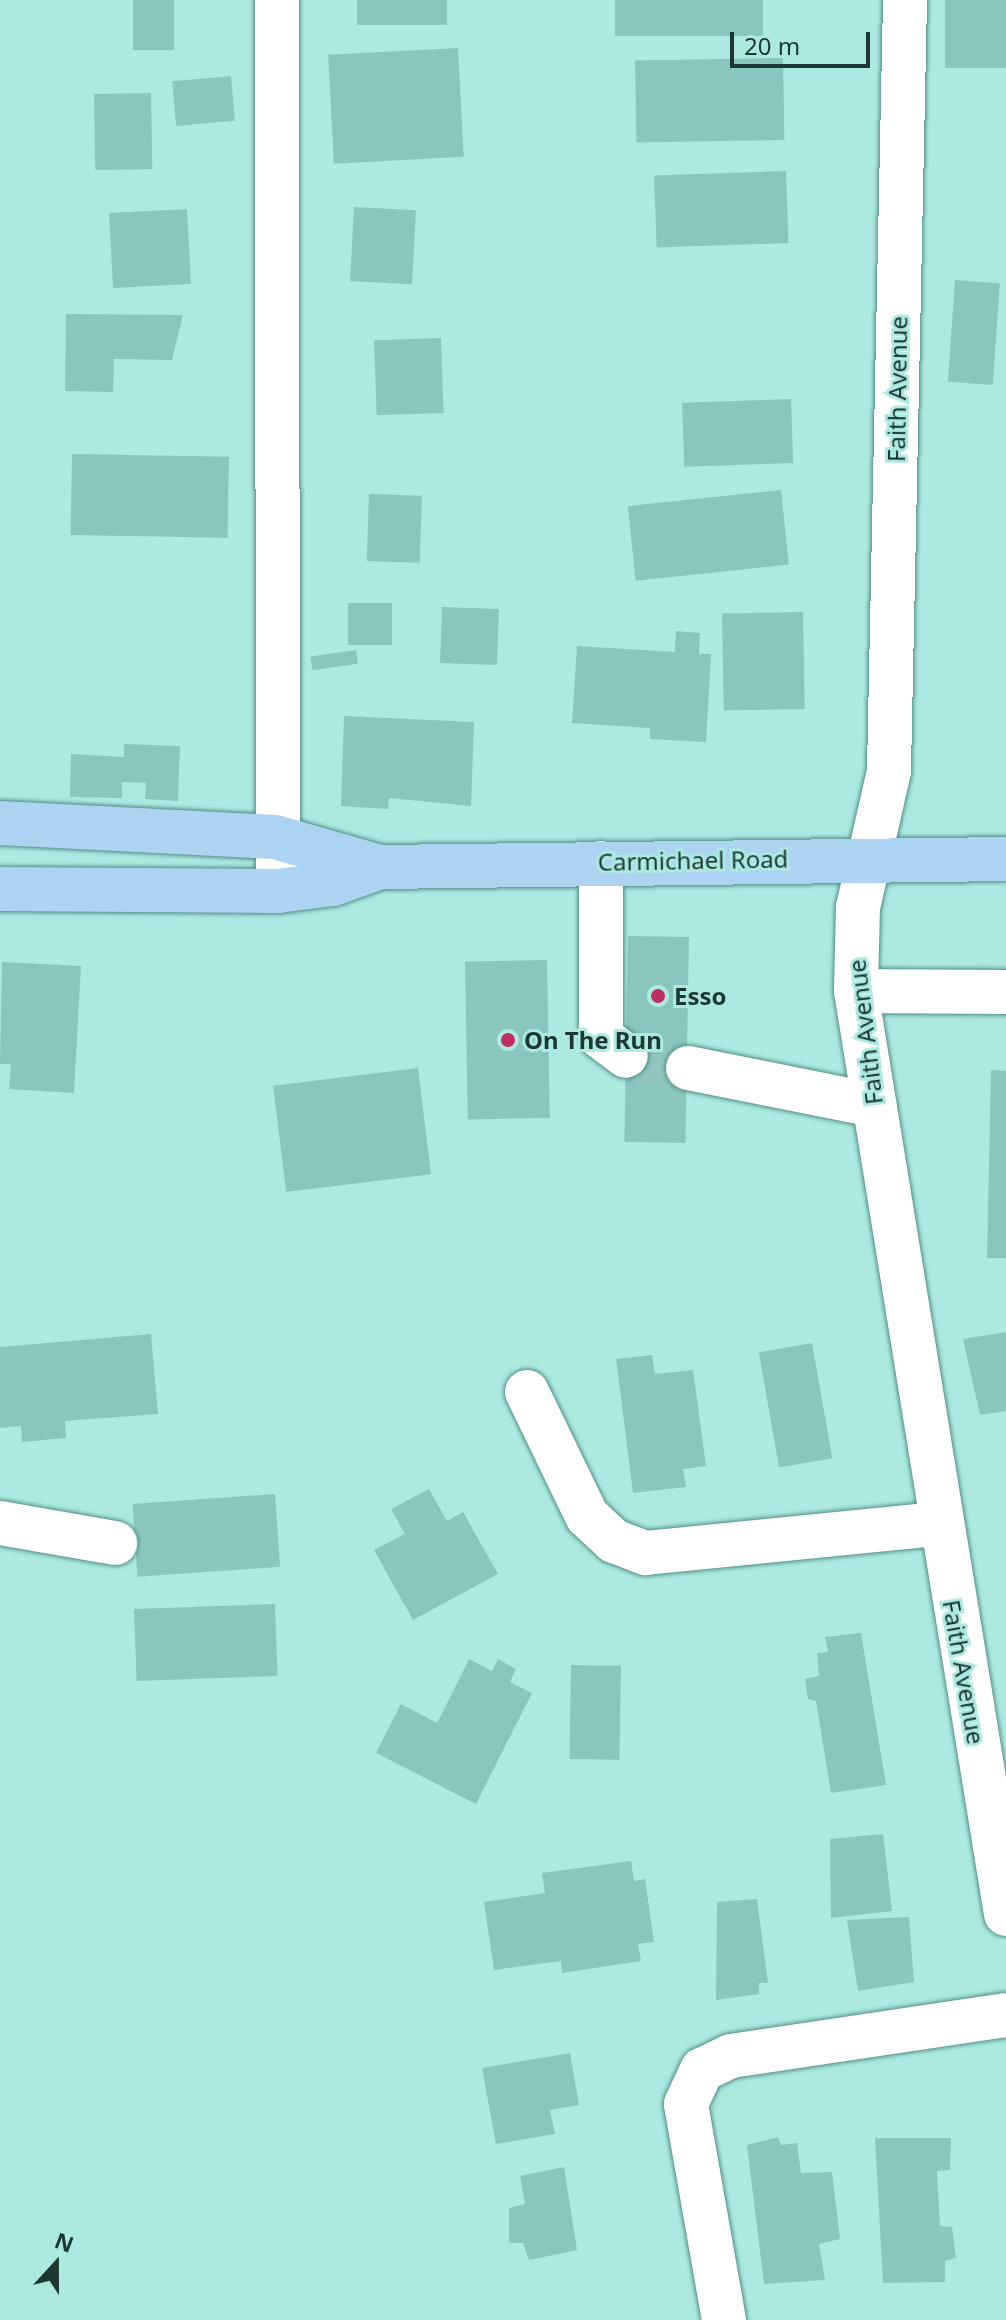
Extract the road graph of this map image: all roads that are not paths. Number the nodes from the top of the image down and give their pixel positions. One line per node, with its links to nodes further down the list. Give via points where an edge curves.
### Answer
1 (277, 0): 4 (street)
2 (905, 0): 5 (street, Faith Avenue, via 889,771)
3 (0, 823): 4 (main road, Carmichael Road)
4 (275, 837): 8 (main road, Carmichael Road); 10 (street)
5 (872, 856): 6 (main road, Carmichael Road); 7 (main road, Carmichael Road); 11 (street, Faith Avenue, via 858,907)
6 (1006, 859)
7 (601, 863): 8 (main road, Carmichael Road); 13 (street, via 601,1037)
8 (380, 867): 10 (main road, Carmichael Road, via 333,884)
9 (0, 889): 10 (main road, Carmichael Road)
10 (278, 891)
11 (856, 991): 12 (street); 15 (street, Faith Avenue)
12 (1006, 992)
13 (626, 1056)
14 (688, 1068): 15 (street)
15 (874, 1105): 18 (street, Faith Avenue)
16 (527, 1392): 18 (street, via 587,1516 614,1541 646,1553)
17 (0, 1523): 19 (street)
18 (939, 1524): 20 (street, Faith Avenue)
19 (115, 1543)
20 (1006, 1914)
21 (1006, 2015): 22 (street, via 731,2056 702,2070 686,2104)
22 (724, 2320)

